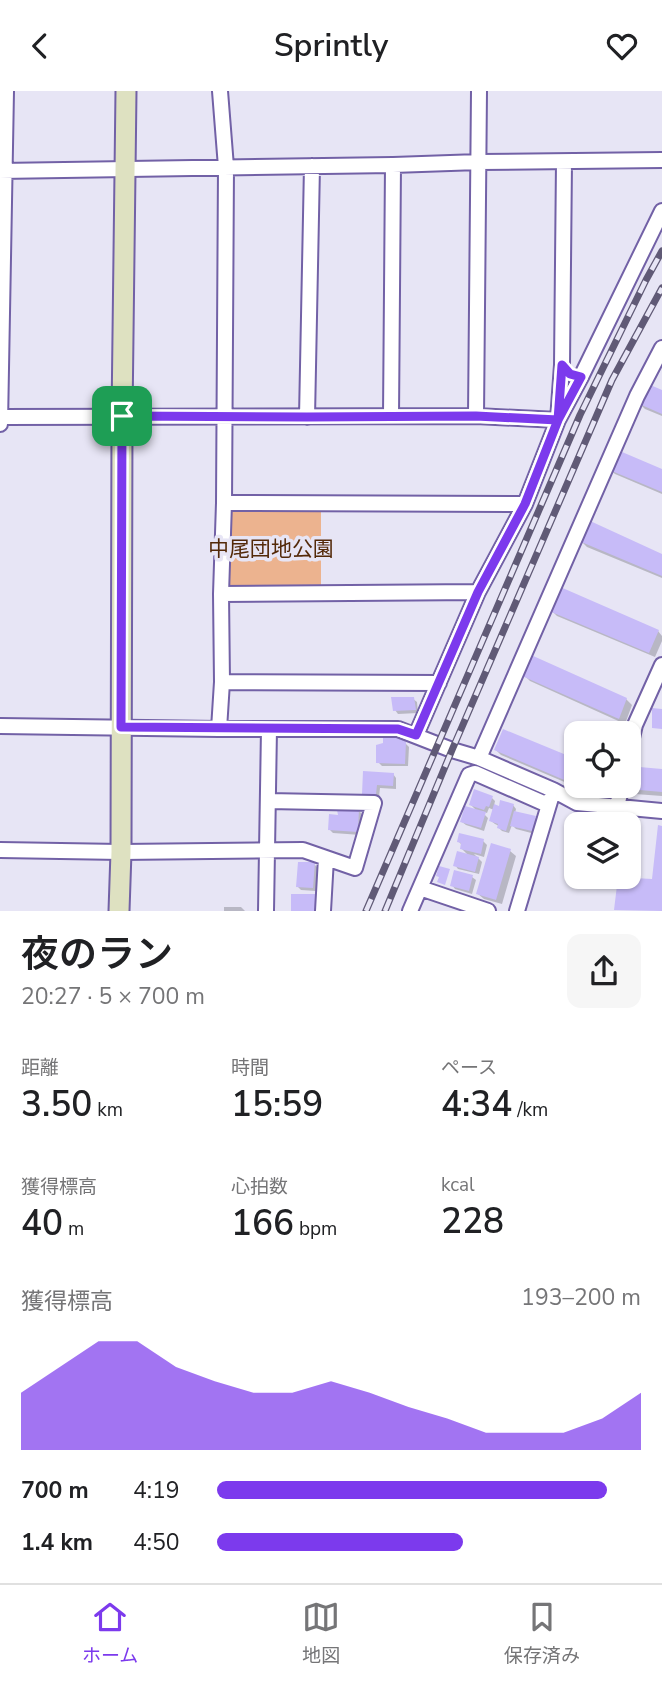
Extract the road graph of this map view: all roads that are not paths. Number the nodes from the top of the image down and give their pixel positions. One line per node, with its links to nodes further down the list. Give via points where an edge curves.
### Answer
1 (6, 91): 12 (street)
2 (126, 91): 11 (street)
3 (220, 91): 10 (street)
4 (479, 91): 6 (street)
5 (662, 160): 7 (street)
6 (479, 162): 7 (street); 8 (street); 20 (street)
7 (564, 162): 16 (street)
8 (393, 165): 9 (street); 19 (street)
9 (312, 166): 10 (street); 23 (street)
10 (226, 167): 11 (street); 22 (street)
11 (125, 169): 12 (street); 18 (street)
12 (2, 171): 14 (street)
13 (662, 212): 17 (street)
14 (1, 296): 21 (street)
15 (662, 348): 39 (street)
16 (562, 365): 17 (street); 24 (street)
17 (581, 377): 24 (street)
18 (122, 416): 21 (street); 22 (street); 35 (street)
19 (391, 416): 20 (street); 23 (street)
20 (476, 416): 24 (street)
21 (0, 417): 25 (street)
22 (224, 417): 23 (street); 26 (street)
23 (307, 417)
24 (558, 420): 27 (street)
25 (0, 425)
26 (224, 503): 27 (street); 29 (street)
27 (525, 504): 28 (street)
28 (478, 592): 29 (street); 32 (street)
29 (221, 594): 31 (street)
30 (662, 665): 33 (street)
31 (222, 682): 32 (street); 36 (street)
32 (439, 683): 38 (street)
33 (637, 721)
34 (0, 726): 35 (street)
35 (121, 727): 36 (street); 48 (street)
36 (219, 729): 37 (street)
37 (269, 729): 38 (street, via 398,729); 42 (street)
38 (416, 735): 39 (street)
39 (479, 758): 40 (street)
40 (553, 790): 43 (street); 44 (street, via 578,803)
41 (619, 798): 44 (street)
42 (268, 801): 47 (street); 49 (street, via 374,803 355,868)
43 (548, 805): 50 (street, via 475,773 470,775); 56 (street)
44 (617, 806): 45 (street)
45 (662, 811)
46 (0, 850): 48 (street)
47 (267, 850): 48 (street); 49 (street, via 303,850); 52 (street)
48 (121, 852): 51 (street)
49 (326, 858): 53 (street)
50 (420, 888): 54 (street); 55 (street)
51 (119, 911)
52 (266, 911)
53 (323, 911)
54 (410, 911)
55 (488, 911)
56 (517, 911)

